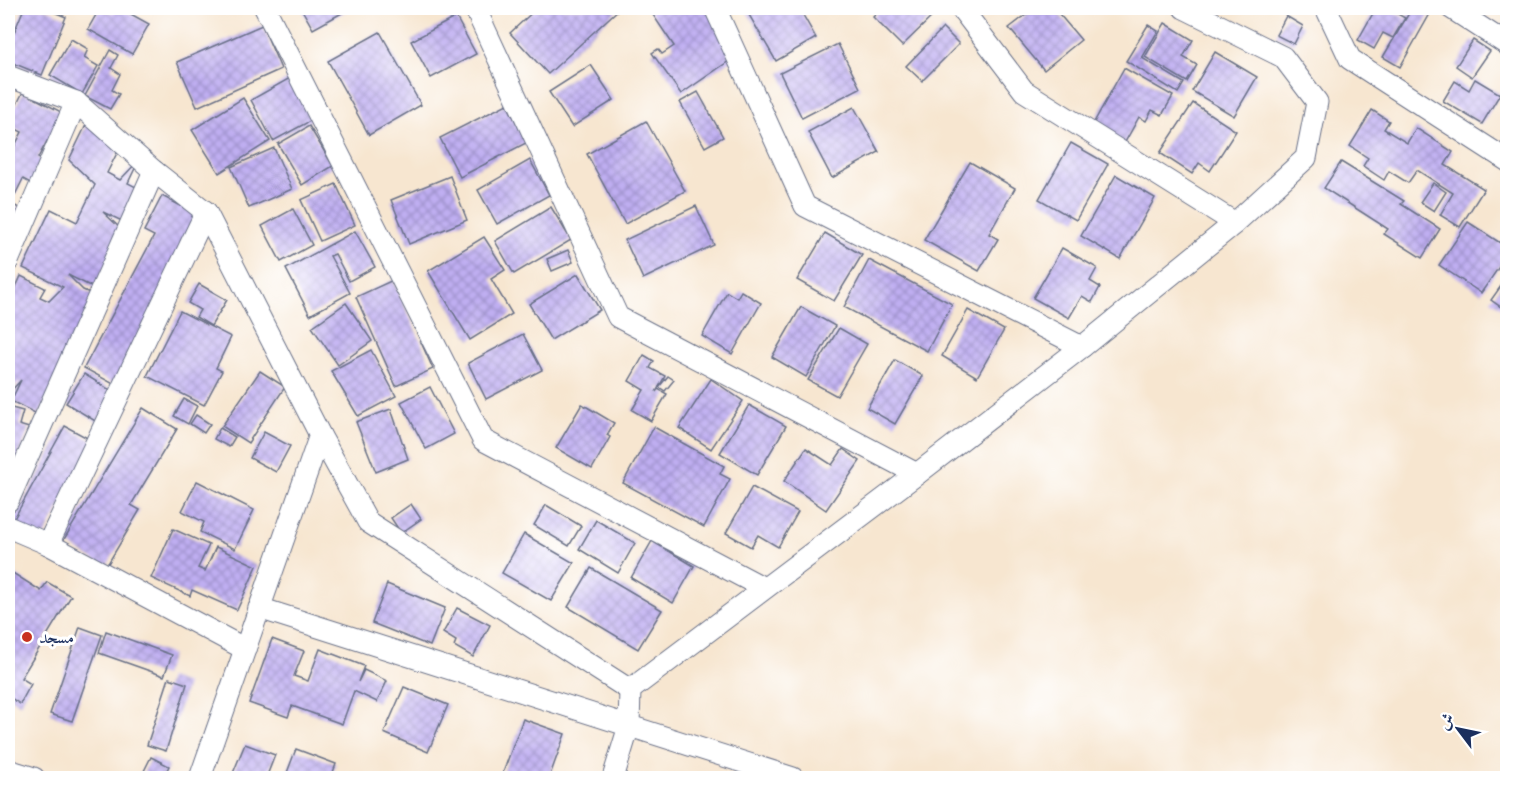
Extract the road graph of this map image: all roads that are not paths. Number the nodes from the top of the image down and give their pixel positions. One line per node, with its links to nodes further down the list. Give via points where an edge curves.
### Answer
1 (265, 8): 22 (street, via 483,440)
2 (715, 8): 16 (street, via 805,206)
3 (961, 8): 14 (street, via 1024,91)
4 (1184, 8): 14 (street, via 1283,57 1317,102 1306,158)
5 (1326, 8): 11 (street, via 1350,59)
6 (1451, 8): 8 (street)
7 (481, 10): 18 (street, via 618,317)
8 (1508, 45)
9 (8, 75): 10 (street)
10 (76, 102): 12 (street); 15 (street)
11 (1508, 161)
12 (154, 171): 13 (street); 19 (street)
13 (206, 212): 17 (street); 21 (street)
14 (1235, 224): 16 (street)
15 (8, 261)
16 (1082, 347): 18 (street)
17 (320, 435): 23 (street); 25 (street, via 368,522)
18 (917, 474): 22 (street)
19 (8, 501)
20 (8, 527): 21 (street)
21 (48, 544): 24 (street)
22 (764, 588): 25 (street)
23 (259, 608): 24 (street); 26 (street)
24 (245, 649): 29 (street)
25 (630, 690): 26 (street)
26 (629, 726): 30 (street); 31 (street)
27 (8, 770): 28 (street)
28 (34, 778)
29 (200, 778)
30 (613, 778)
31 (793, 778)

